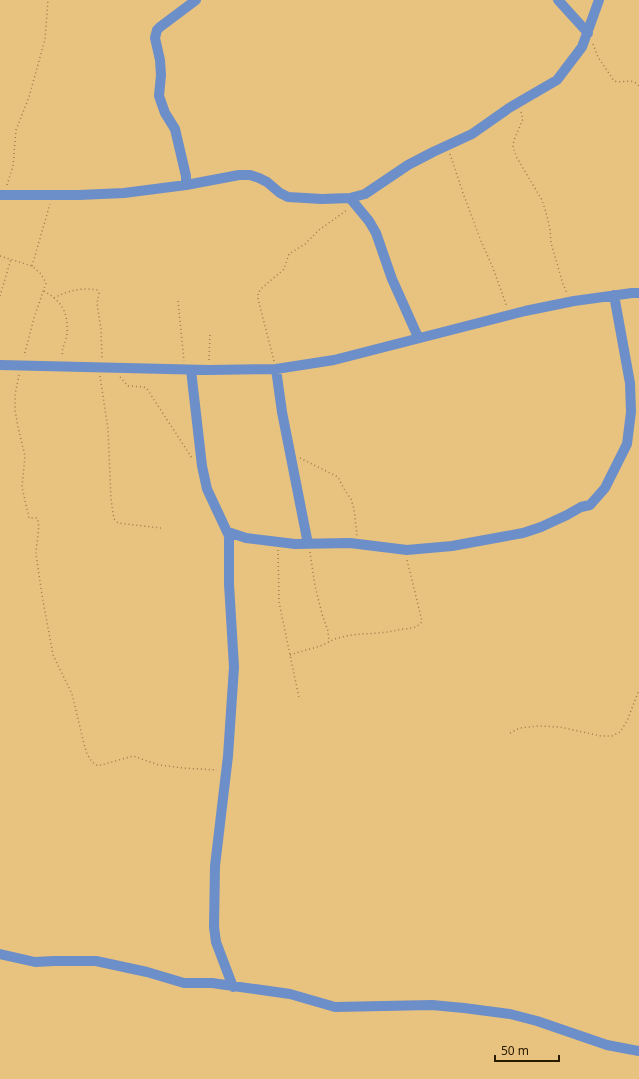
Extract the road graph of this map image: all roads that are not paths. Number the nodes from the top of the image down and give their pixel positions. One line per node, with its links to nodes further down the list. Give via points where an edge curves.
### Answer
1 (196, 0): 5 (street, via 160,27 155,38 160,60 159,96 165,113 175,129)
2 (558, 0): 4 (street)
3 (599, 0): 4 (street)
4 (588, 33): 7 (street, via 582,48 557,80 472,134 408,165)
5 (186, 185): 6 (street, via 79,195); 7 (street, via 250,175 268,182 288,197)
6 (2, 195)
7 (353, 201): 11 (street, via 376,233 392,279)
8 (639, 284): 9 (street)
9 (636, 293): 10 (street)
10 (614, 295): 11 (street, via 574,301); 16 (street, via 630,383 631,412 627,444 605,488 590,505 523,534 452,546 405,550 334,542)
11 (418, 337): 13 (street, via 334,360)
12 (0, 365): 14 (street)
13 (276, 369): 14 (street); 16 (street)
14 (188, 370): 15 (street, via 207,489)
15 (228, 532): 16 (street, via 246,538); 18 (street, via 234,667 228,756 215,866 214,934)
16 (308, 544)
17 (0, 954): 18 (street, via 35,962 96,961 184,983 212,983)
18 (233, 987): 19 (street, via 290,994 335,1007 432,1005 510,1014 607,1045)
19 (639, 1051)

